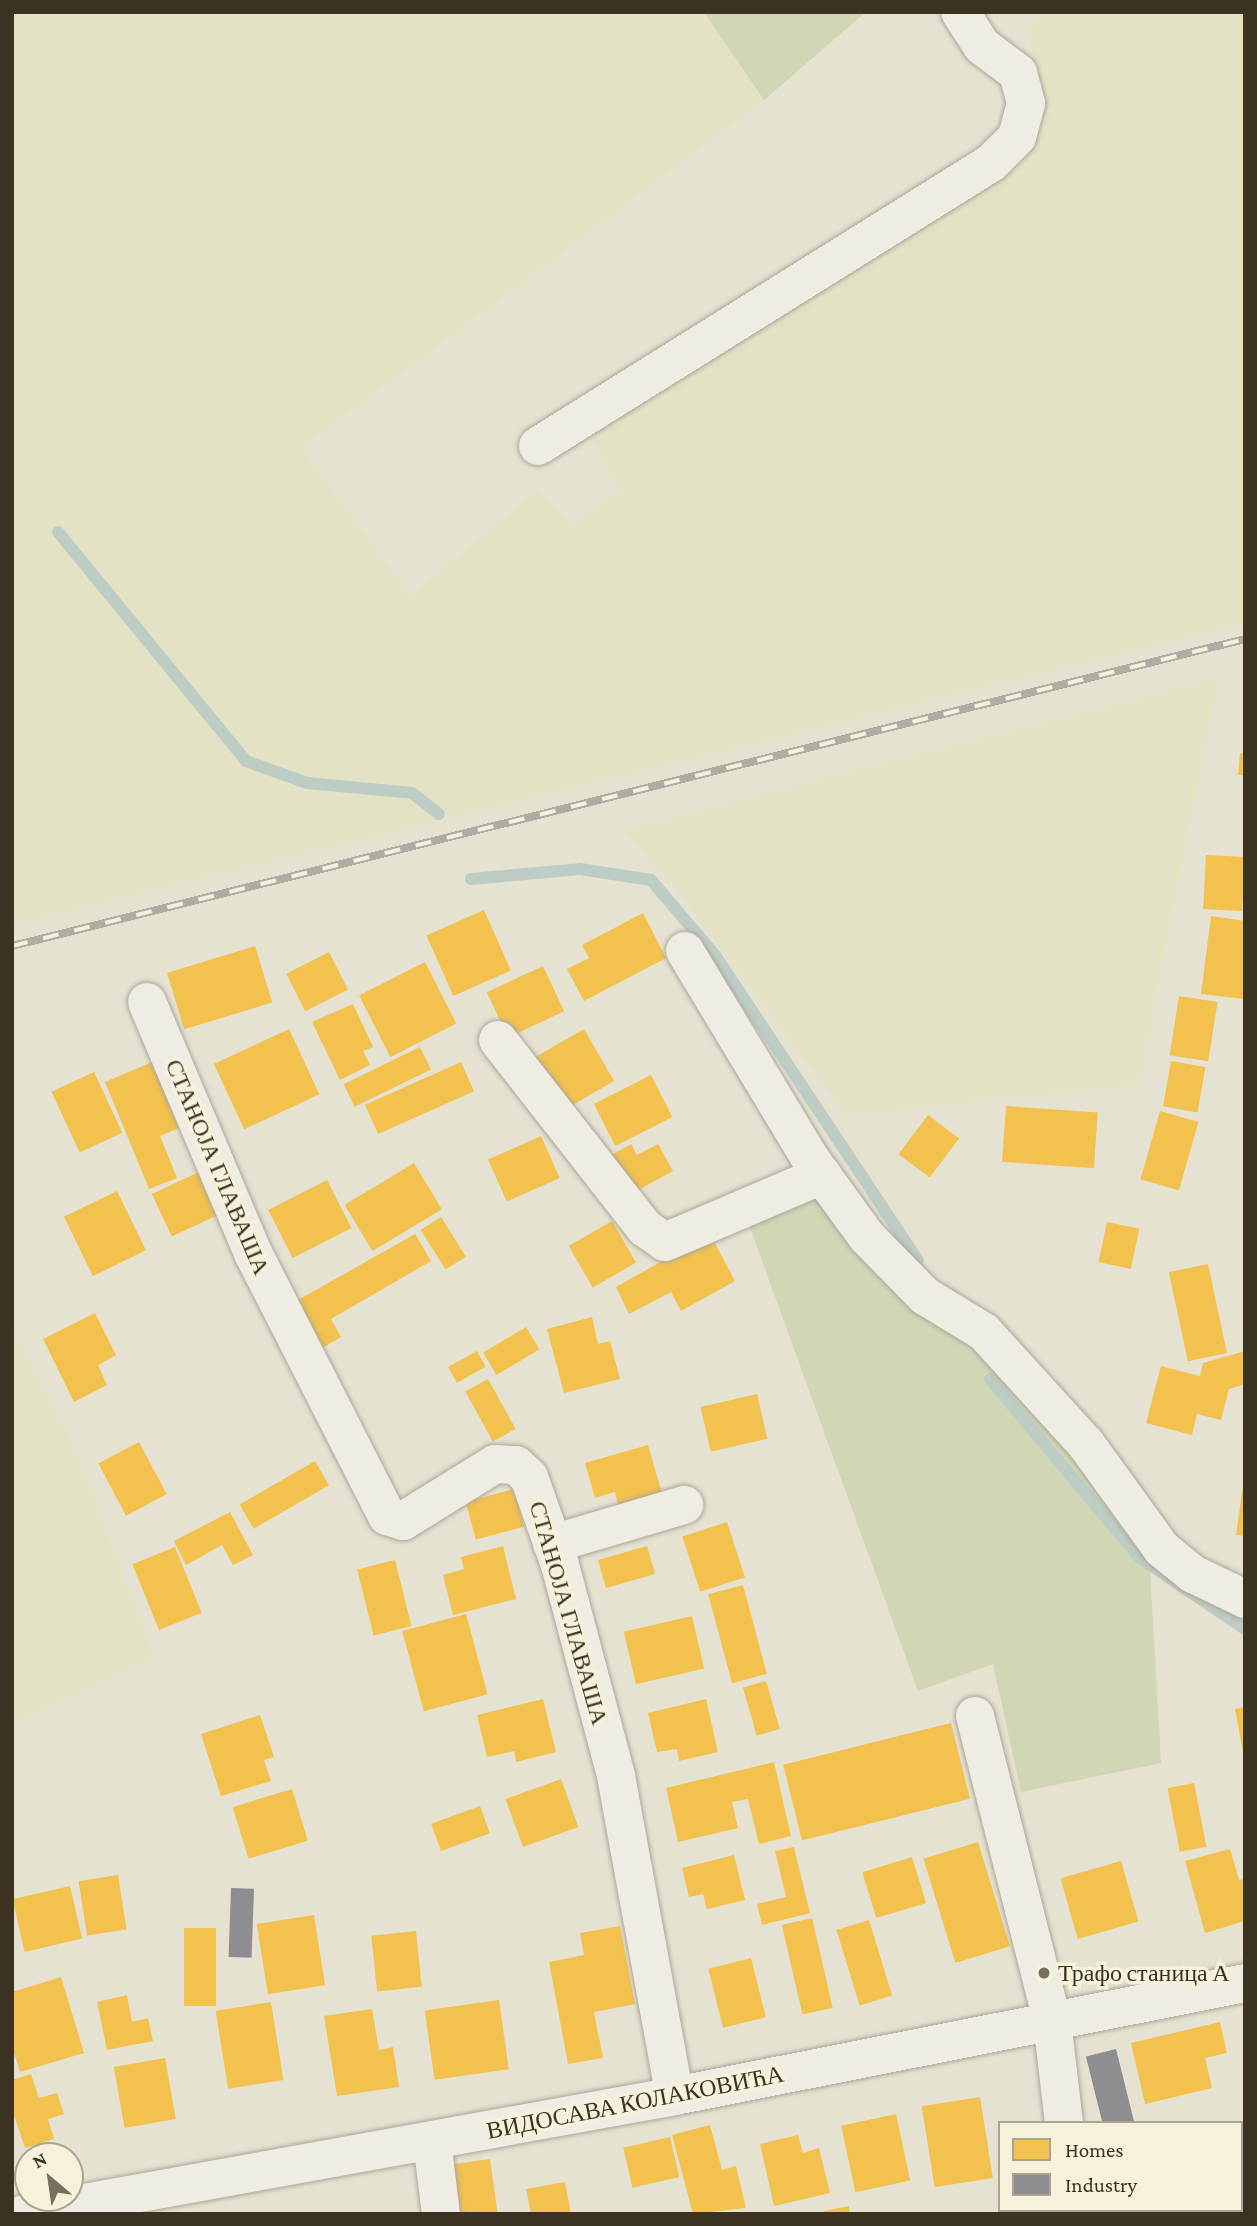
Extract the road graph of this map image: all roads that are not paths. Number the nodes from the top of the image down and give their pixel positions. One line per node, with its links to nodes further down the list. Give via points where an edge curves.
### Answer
1 (960, 12): 2 (street, via 982,46 1018,73 1026,103 1017,138 991,163)
2 (538, 446)
3 (685, 951): 6 (street)
4 (147, 1002): 8 (street, СТАНОЈА ГЛАВАША, via 253,1253 387,1516 403,1521 495,1464 516,1465 529,1477)
5 (498, 1040): 6 (street, via 645,1228 665,1242)
6 (821, 1175): 9 (street, via 867,1237 925,1296 984,1332 1086,1444 1162,1549 1193,1574)
7 (684, 1505): 8 (street)
8 (552, 1544): 13 (street, СТАНОЈА ГЛАВАША, via 616,1776)
9 (1245, 1599)
10 (975, 1716): 12 (street)
11 (1245, 1983): 12 (street, ВИДОСАВА КОЛАКОВИЋА)
12 (1052, 2021): 13 (street, ВИДОСАВА КОЛАКОВИЋА); 14 (street)
13 (675, 2096): 15 (street, ВИДОСАВА КОЛАКОВИЋА)
14 (1064, 2121)
15 (432, 2141): 16 (street, ВИДОСАВА КОЛАКОВИЋА); 18 (street)
16 (184, 2200): 17 (street, ВИДОСАВА КОЛАКОВИЋА)
17 (24, 2214)
18 (441, 2214)

